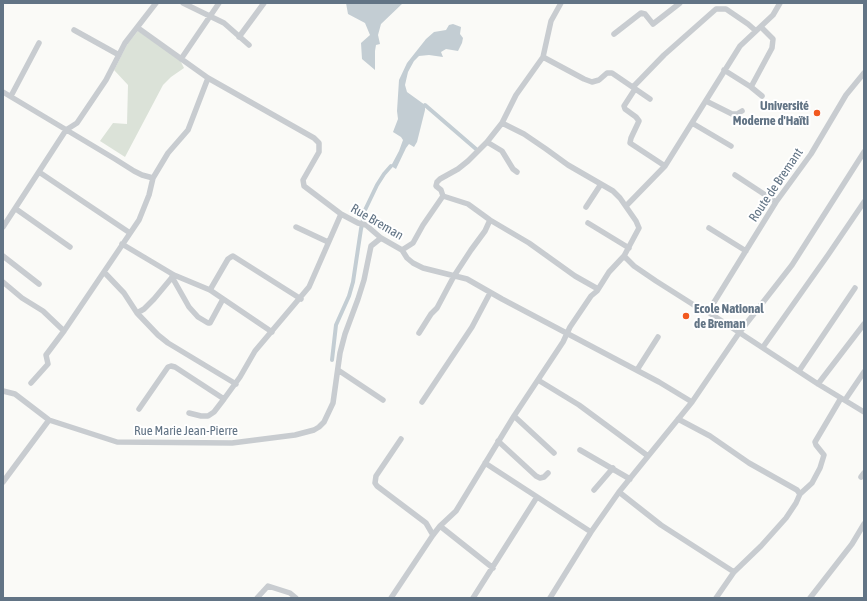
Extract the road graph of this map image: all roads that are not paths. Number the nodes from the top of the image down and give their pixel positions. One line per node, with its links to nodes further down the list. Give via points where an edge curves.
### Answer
1 (156, 3): 10 (street)
2 (219, 3): 8 (street)
3 (264, 3): 14 (street)
4 (561, 3): 18 (street, via 550,21)
5 (680, 3): 13 (street, via 653,24 641,13)
6 (780, 3): 9 (street)
7 (185, 4): 8 (street)
8 (210, 16): 14 (street, via 224,23); 19 (street)
9 (762, 27): 12 (street); 23 (street, via 773,39 772,48)
10 (138, 28): 17 (street); 19 (street, Rue Breman)
11 (74, 30): 17 (street)
12 (756, 31): 20 (street, via 740,46); 24 (street, via 726,9 716,9 664,55)
13 (614, 34)
14 (239, 37): 16 (street)
15 (40, 43): 26 (street)
16 (249, 45)
17 (119, 55): 33 (street, via 106,80 77,123)
18 (544, 57): 24 (street, via 592,82 607,73 612,73); 31 (street, via 516,95)
19 (181, 59): 22 (street, Rue Breman)
20 (724, 70): 23 (street); 29 (street)
21 (864, 73): 44 (street, Route de Bremant)
22 (208, 78): 41 (street, via 188,130 168,153); 49 (street, Rue Breman, via 319,143 319,152 303,180 304,186)
23 (751, 87): 27 (street)
24 (634, 88): 28 (street); 37 (street, via 624,108 639,121 630,143)
25 (3, 92): 26 (street)
26 (11, 96): 33 (street)
27 (762, 96)
28 (650, 99)
29 (706, 101): 30 (street, via 732,114); 32 (street)
30 (742, 111)
31 (502, 123): 34 (street); 42 (street)
32 (692, 123): 35 (street); 37 (street)
33 (66, 130): 38 (street); 41 (street, via 134,171)
34 (487, 142): 39 (street, via 502,151); 43 (street, via 458,169 437,182 436,186)
35 (731, 146)
36 (864, 152): 83 (street, via 792,265)
37 (665, 166): 46 (street)
38 (39, 172): 48 (street); 55 (street)
39 (517, 172)
40 (735, 175): 44 (street)
41 (153, 178): 55 (street, via 139,220)
42 (601, 184): 46 (street, via 620,198); 47 (street)
43 (443, 196): 50 (street, via 468,204); 61 (street, Rue Breman, via 414,243)
44 (776, 202): 62 (street, Route de Bremant)
45 (864, 202): 85 (street)
46 (626, 206): 60 (street, via 639,228)
47 (586, 207)
48 (16, 209): 52 (street); 59 (street)
49 (341, 214): 56 (street, Rue Breman, via 366,225); 57 (street)
50 (490, 220): 67 (street); 71 (street)
51 (588, 223): 60 (street)
52 (3, 227)
53 (296, 227): 57 (street)
54 (709, 228): 62 (street)
55 (130, 233): 58 (street)
56 (382, 238): 61 (street, Rue Breman); 86 (street, Rue Marie Jean-Pierre, via 371,246 358,299 345,334)
57 (328, 242): 75 (street, via 309,287)
58 (122, 244): 65 (street); 66 (street)
59 (70, 247)
60 (629, 248): 64 (street)
61 (402, 250): 67 (street, via 413,263)
62 (746, 251): 76 (street, Route de Bremant)
63 (3, 256): 69 (street)
64 (624, 256): 71 (street); 76 (street, via 634,266)
65 (104, 272): 77 (street, via 124,293); 79 (street)
66 (173, 276): 72 (street); 74 (street, via 189,307 208,323); 77 (street, via 154,299)
67 (454, 276): 73 (street, via 467,279); 81 (street, via 437,308)
68 (3, 282): 79 (street, via 22,298 44,310)
69 (39, 284)
70 (855, 288): 88 (street)
71 (598, 289): 82 (street)
72 (210, 290): 74 (street); 75 (street, via 228,259 233,256)
73 (490, 293): 82 (street); 98 (street, via 472,327)
74 (223, 299): 80 (street)
75 (300, 299): 80 (street)
76 (708, 312): 83 (street)
77 (137, 313): 92 (street, via 168,343)
78 (864, 324): 93 (street)
79 (64, 331): 91 (street, via 46,355 48,364)
80 (272, 332): 92 (street, via 256,351)
81 (419, 333)
82 (568, 333): 87 (street); 90 (street)
83 (739, 333): 85 (street); 99 (street)
84 (658, 338): 87 (street)
85 (763, 347): 88 (street)
86 (338, 370): 97 (street); 105 (street, Rue Marie Jean-Pierre, via 332,403 324,422 314,430 295,435 232,444 117,442)
87 (636, 370): 99 (street)
88 (799, 371): 93 (street)
89 (864, 372): 96 (street)
90 (538, 380): 103 (street); 110 (street, via 579,405)
91 (31, 383)
92 (236, 384): 95 (street)
93 (818, 384): 96 (street)
94 (3, 391): 105 (street, Rue Marie Jean-Pierre, via 15,394)
95 (224, 399): 100 (street, via 171,366); 102 (street, via 208,416)
96 (843, 399): 101 (street); 118 (street, via 815,442 824,456 812,483)
97 (383, 400)
98 (422, 402)
99 (692, 402): 104 (street)
100 (139, 409)
101 (864, 412)
102 (189, 413)
103 (514, 416): 107 (street); 109 (street)
104 (678, 419): 110 (street); 118 (street, via 710,436)
105 (49, 420): 115 (street)
106 (401, 439): 123 (street, via 376,476 375,483 426,523)
107 (498, 442): 111 (street); 113 (street, via 536,476 540,478)
108 (580, 450): 112 (street)
109 (554, 453)
110 (648, 456): 114 (street)
111 (485, 463): 119 (street); 121 (street, via 456,511)
112 (613, 468): 114 (street); 116 (street)
113 (548, 473)
114 (630, 479): 117 (street)
115 (3, 482)
116 (594, 490)
117 (619, 492): 122 (street); 125 (street, via 661,525)
118 (800, 494): 125 (street, via 786,518)
119 (537, 497): 122 (street); 124 (street)
120 (864, 524): 132 (street, via 852,544)
121 (440, 526): 123 (street); 124 (street)
122 (591, 532): 130 (street)
123 (433, 535): 128 (street)
124 (493, 568): 129 (street)
125 (734, 572): 131 (street)
126 (257, 598): 127 (street, via 268,586 290,593)
127 (296, 598)
128 (391, 598)
129 (473, 598)
130 (550, 598)
131 (716, 598)
132 (810, 598)

